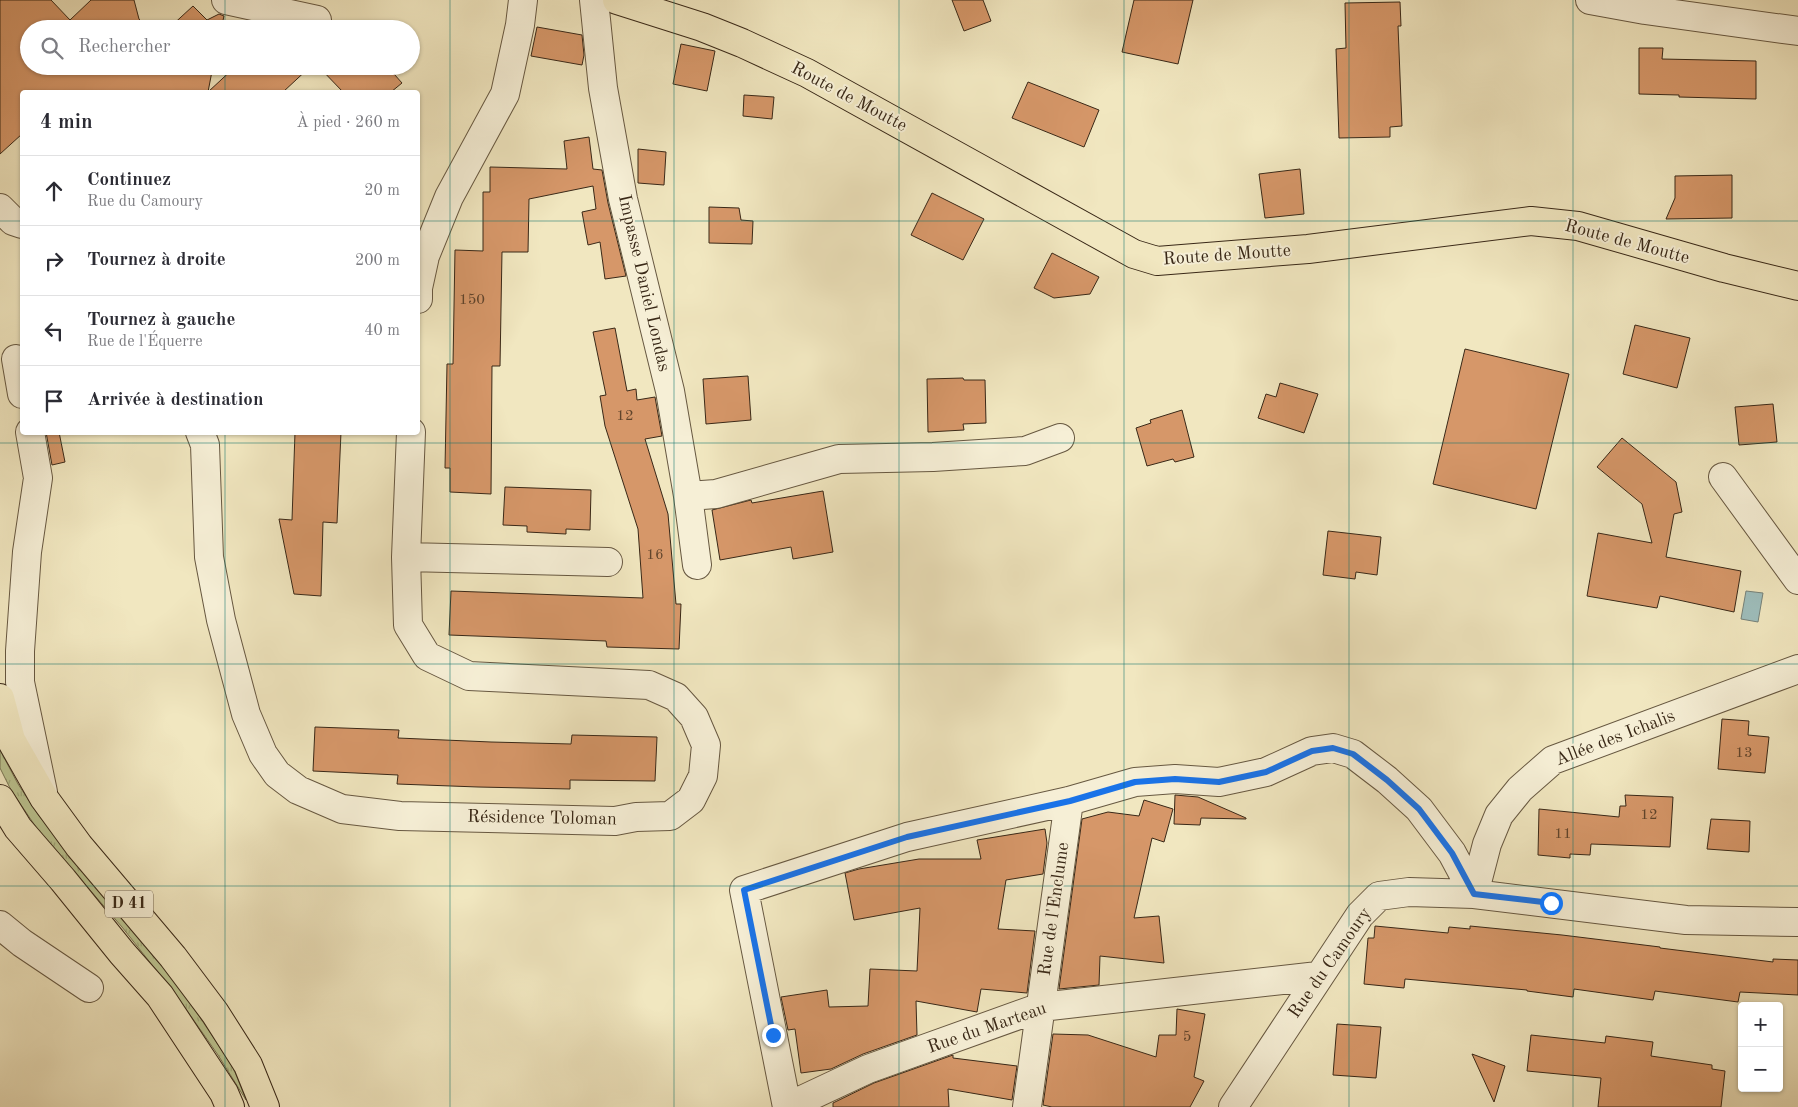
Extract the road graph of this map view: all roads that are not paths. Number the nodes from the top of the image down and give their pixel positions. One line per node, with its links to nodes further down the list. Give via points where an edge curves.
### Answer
1 (226, 0): 6 (street)
2 (523, 0): 10 (street, via 505,94 449,197 425,256)
3 (594, 0): 19 (street, Impasse Daniel Londas, via 603,88 623,199 670,391)
4 (617, 0): 11 (main road, Route de Moutte, via 702,27 807,73 1134,254 1157,261 1308,249 1531,221 1578,226)
5 (1590, 0): 7 (street)
6 (317, 20)
7 (1798, 31)
8 (0, 208): 9 (street, via 12,221)
9 (20, 223)
10 (420, 279)
11 (1798, 286)
12 (16, 359): 13 (street)
13 (20, 382)
14 (31, 435): 26 (street, via 38,478 27,552 20,682)
15 (201, 435): 20 (street, Résidence Toloman, via 206,445 209,557 221,620 246,714 263,754 278,774 298,790 342,809 400,816 615,821 670,816 691,800 703,776 706,745 694,717 676,697 649,685 470,676 427,656 408,625)
16 (411, 435): 20 (street, Résidence Toloman)
17 (1060, 438): 19 (street, via 1025,450 839,458 716,494)
18 (1723, 477): 23 (street)
19 (688, 496): 22 (street, Impasse Daniel Londas)
20 (406, 557): 21 (street)
21 (608, 562)
22 (696, 565)
23 (1798, 580)
24 (1798, 669): 29 (street, Allée des Ichalis, via 1553,760 1520,789 1499,815 1487,844)
25 (0, 698): 26 (main road, D 41, via 11,740)
26 (44, 798): 36 (main road, D 41, via 215,1013 248,1065)
27 (0, 799): 35 (main road, D 41, via 18,828 160,996)
28 (1070, 801): 29 (street, via 1135,782 1175,779 1219,782 1266,772 1312,751 1333,748 1353,754 1419,809 1452,853); 34 (street, Rue de l'Enclume); 37 (street, via 907,837 744,890)
29 (1474, 894): 30 (street, Rue du Camoury, via 1686,920); 32 (street, Rue du Camoury, via 1409,892 1379,896 1360,914)
30 (1798, 922)
31 (0, 925): 33 (street)
32 (1318, 976): 34 (street, Rue du Marteau); 39 (street, Rue du Camoury)
33 (88, 988)
34 (1041, 1007): 37 (street, Rue du Marteau, via 868,1069); 38 (street, Rue de l'Enclume)
35 (230, 1107)
36 (265, 1107)
37 (787, 1107)
38 (1027, 1107)
39 (1233, 1107)

